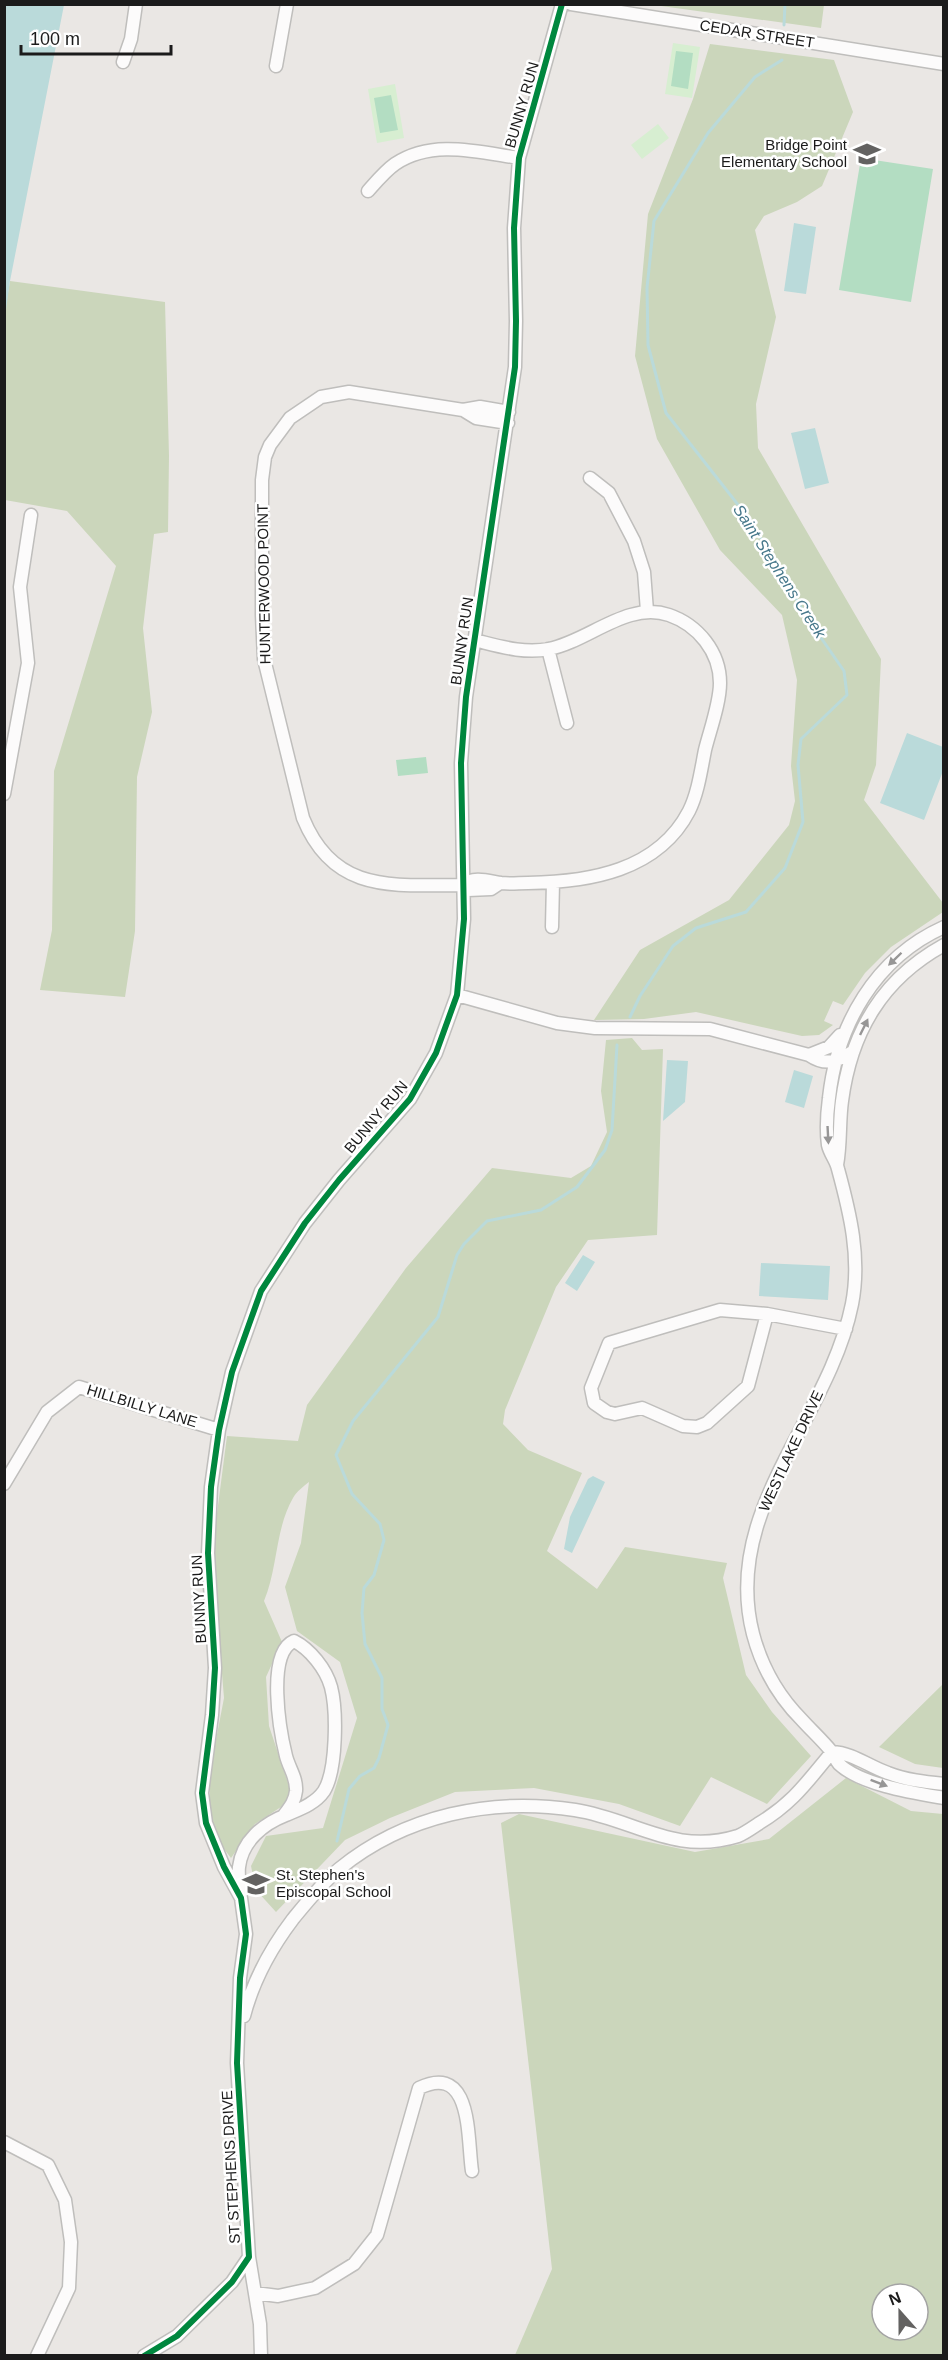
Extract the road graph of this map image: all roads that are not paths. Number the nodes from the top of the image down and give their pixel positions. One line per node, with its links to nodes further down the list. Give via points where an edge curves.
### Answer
1 (136, 4): 5 (street)
2 (287, 4): 7 (street)
3 (562, 4): 8 (street, BUNNY RUN)
4 (571, 4): 6 (street, CEDAR STREET)
5 (123, 62)
6 (944, 64)
7 (276, 66)
8 (519, 158): 9 (street, via 456,149 424,150 394,165); 10 (street, BUNNY RUN, via 514,228 516,321)
9 (368, 190)
10 (508, 418): 14 (street, BUNNY RUN); 19 (street, HUNTERWOOD POINT, via 476,417 463,410 349,392 321,397 290,418 270,445 262,480 264,659 309,833 331,860 363,880)
11 (590, 478): 13 (street, via 609,493 634,541 644,572)
12 (31, 515): 17 (street, via 20,587 28,663)
13 (647, 611): 15 (street); 18 (street, via 688,624 705,641 718,671 720,685 689,811 660,848 635,864 599,877)
14 (474, 640): 15 (street, via 525,652); 19 (street, BUNNY RUN, via 461,763)
15 (548, 649): 16 (street)
16 (567, 723)
17 (4, 794)
18 (553, 882): 19 (street, HUNTERWOOD POINT, via 500,883 491,879 467,880); 20 (street)
19 (462, 885): 23 (street, BUNNY RUN, via 464,919)
20 (552, 927)
21 (944, 927): 24 (street, WESTLAKE DRIVE, one-way to 24, via 889,964 869,988)
22 (944, 945): 25 (street, WESTLAKE DRIVE, one-way to 22, via 885,991 911,965)
23 (457, 995): 26 (street, via 557,1023 595,1028 710,1029); 31 (street, BUNNY RUN, via 436,1053 410,1099 305,1223 261,1291 232,1372)
24 (843, 1033): 26 (street, via 829,1047); 27 (street, WESTLAKE DRIVE)
25 (852, 1052): 27 (street); 28 (street, WESTLAKE DRIVE, via 842,1100)
26 (809, 1055): 27 (street)
27 (834, 1062): 28 (street, WESTLAKE DRIVE, one-way to 28, via 827,1131 830,1152)
28 (837, 1165): 30 (street, WESTLAKE DRIVE, via 853,1227 855,1260 855,1291)
29 (767, 1314): 29 (street, via 720,1310 609,1343 591,1388 594,1403 615,1414 642,1408 683,1426 707,1423 748,1386); 30 (street)
30 (846, 1329): 33 (street, WESTLAKE DRIVE, via 764,1503 750,1550 746,1591 763,1665 785,1702)
31 (219, 1430): 32 (street, HILLBILLY LANE, via 79,1387 47,1412); 37 (street, BUNNY RUN, via 208,1553 215,1668 202,1793 206,1823)
32 (4, 1484)
33 (832, 1752): 34 (street, via 847,1753 903,1778); 35 (street, WESTLAKE DRIVE, one-way to 35, via 840,1765 861,1777 896,1790); 38 (street, via 794,1799 740,1835 712,1841 684,1842 578,1810 535,1804 485,1807 407,1828 339,1869 309,1899 277,1941 255,1983)
34 (944, 1784)
35 (944, 1798)
36 (284, 1815): 36 (street, via 302,1809 325,1789 333,1746 331,1685 319,1663 294,1641 280,1660 276,1686 286,1757 296,1788 295,1801); 37 (street, via 266,1824 249,1840 239,1866)
37 (241, 1898): 38 (street, BUNNY RUN, via 246,1934 240,1978)
38 (239, 2037): 41 (street, ST STEPHENS DRIVE, via 237,2063)
39 (4, 2142): 43 (street, via 48,2165 65,2200 71,2242 69,2288)
40 (472, 2171): 42 (street, via 465,2107 457,2090 447,2083 433,2081 419,2088 377,2235 354,2264 315,2289 278,2296)
41 (249, 2257): 42 (street); 44 (street, ST STEPHENS DRIVE, via 232,2282 177,2336)
42 (255, 2293): 45 (street)
43 (38, 2355)
44 (144, 2355)
45 (261, 2355)

